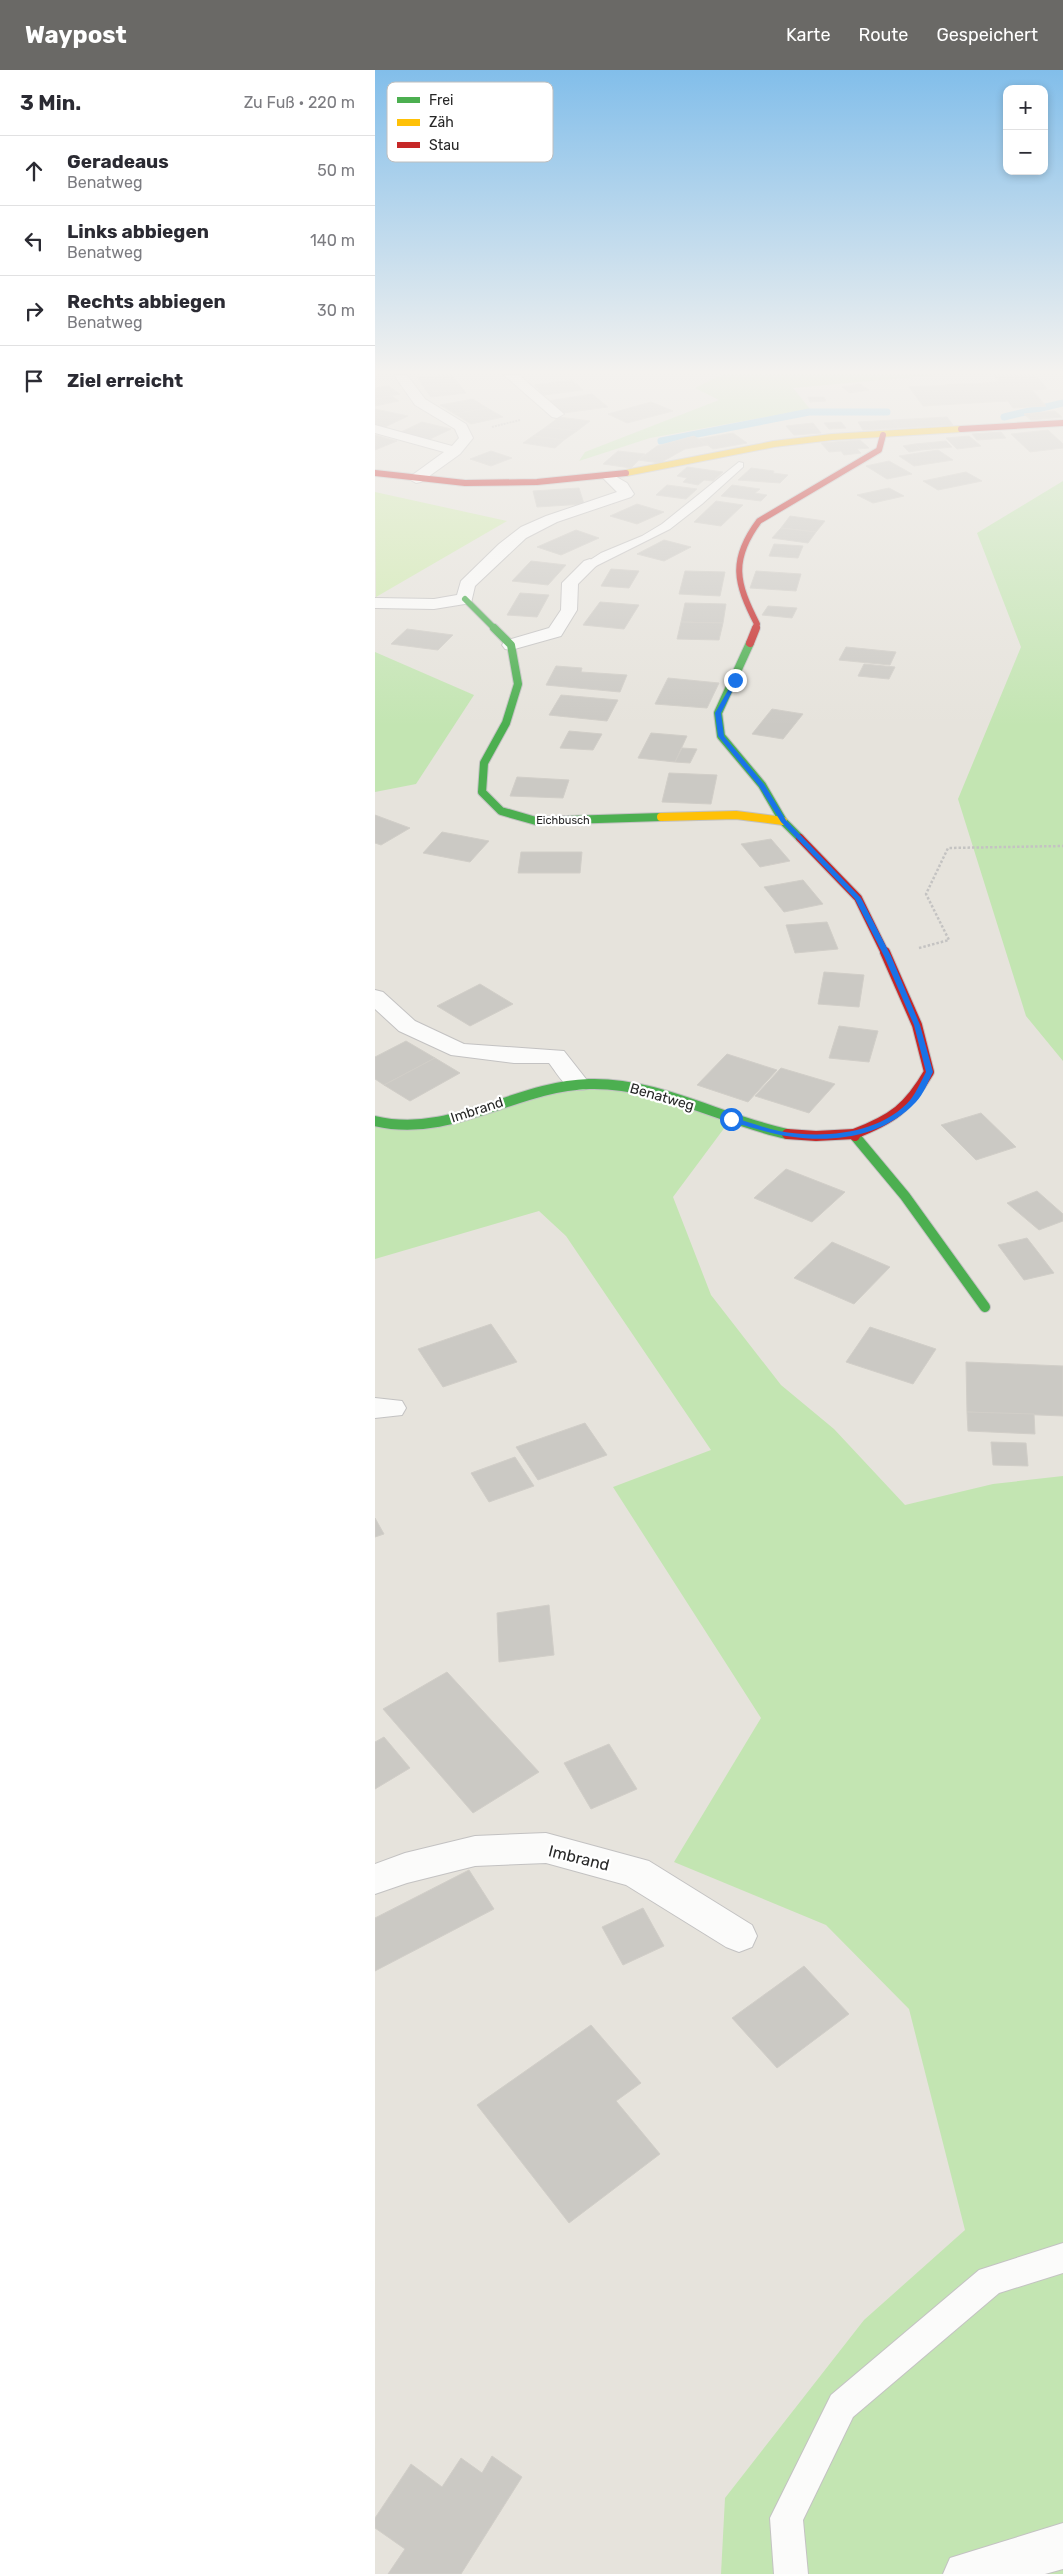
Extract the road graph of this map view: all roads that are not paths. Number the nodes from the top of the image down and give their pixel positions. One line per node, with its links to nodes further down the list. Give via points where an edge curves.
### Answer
1 (625, 492): 5 (street, via 608,504 550,519 526,530 467,585)
2 (711, 492): 4 (lane, via 691,510 653,534 627,548 601,556)
3 (811, 492): 8 (street, Benatweg, via 759,521 745,538 737,574 741,593 757,624 718,713 721,736 761,785)
4 (591, 564): 7 (street, via 569,583 569,610 555,632)
5 (465, 599): 6 (street, via 434,604); 7 (street)
6 (375, 603)
7 (511, 645): 8 (street, Eichbusch, via 518,684 506,723 484,763 482,792 501,811 536,821 736,815)
8 (783, 821): 12 (street, Benatweg, via 858,898 917,1025 929,1072 913,1101 888,1121)
9 (375, 997): 10 (street, via 407,1026 459,1050 514,1056 556,1056)
10 (578, 1084): 11 (street, Imbrand, via 521,1095 426,1125 391,1126); 12 (street, Benatweg, via 645,1089 777,1133 821,1137)
11 (375, 1120)
12 (854, 1134): 13 (street, via 905,1196)
13 (985, 1306)
14 (375, 1879): 15 (street, Imbrand, via 405,1868 475,1851 546,1848 636,1872)
15 (739, 1936)
16 (1063, 2258): 18 (lane, via 990,2281 842,2406 786,2518)
17 (1063, 2546): 19 (street)
18 (791, 2574)
19 (966, 2574)

